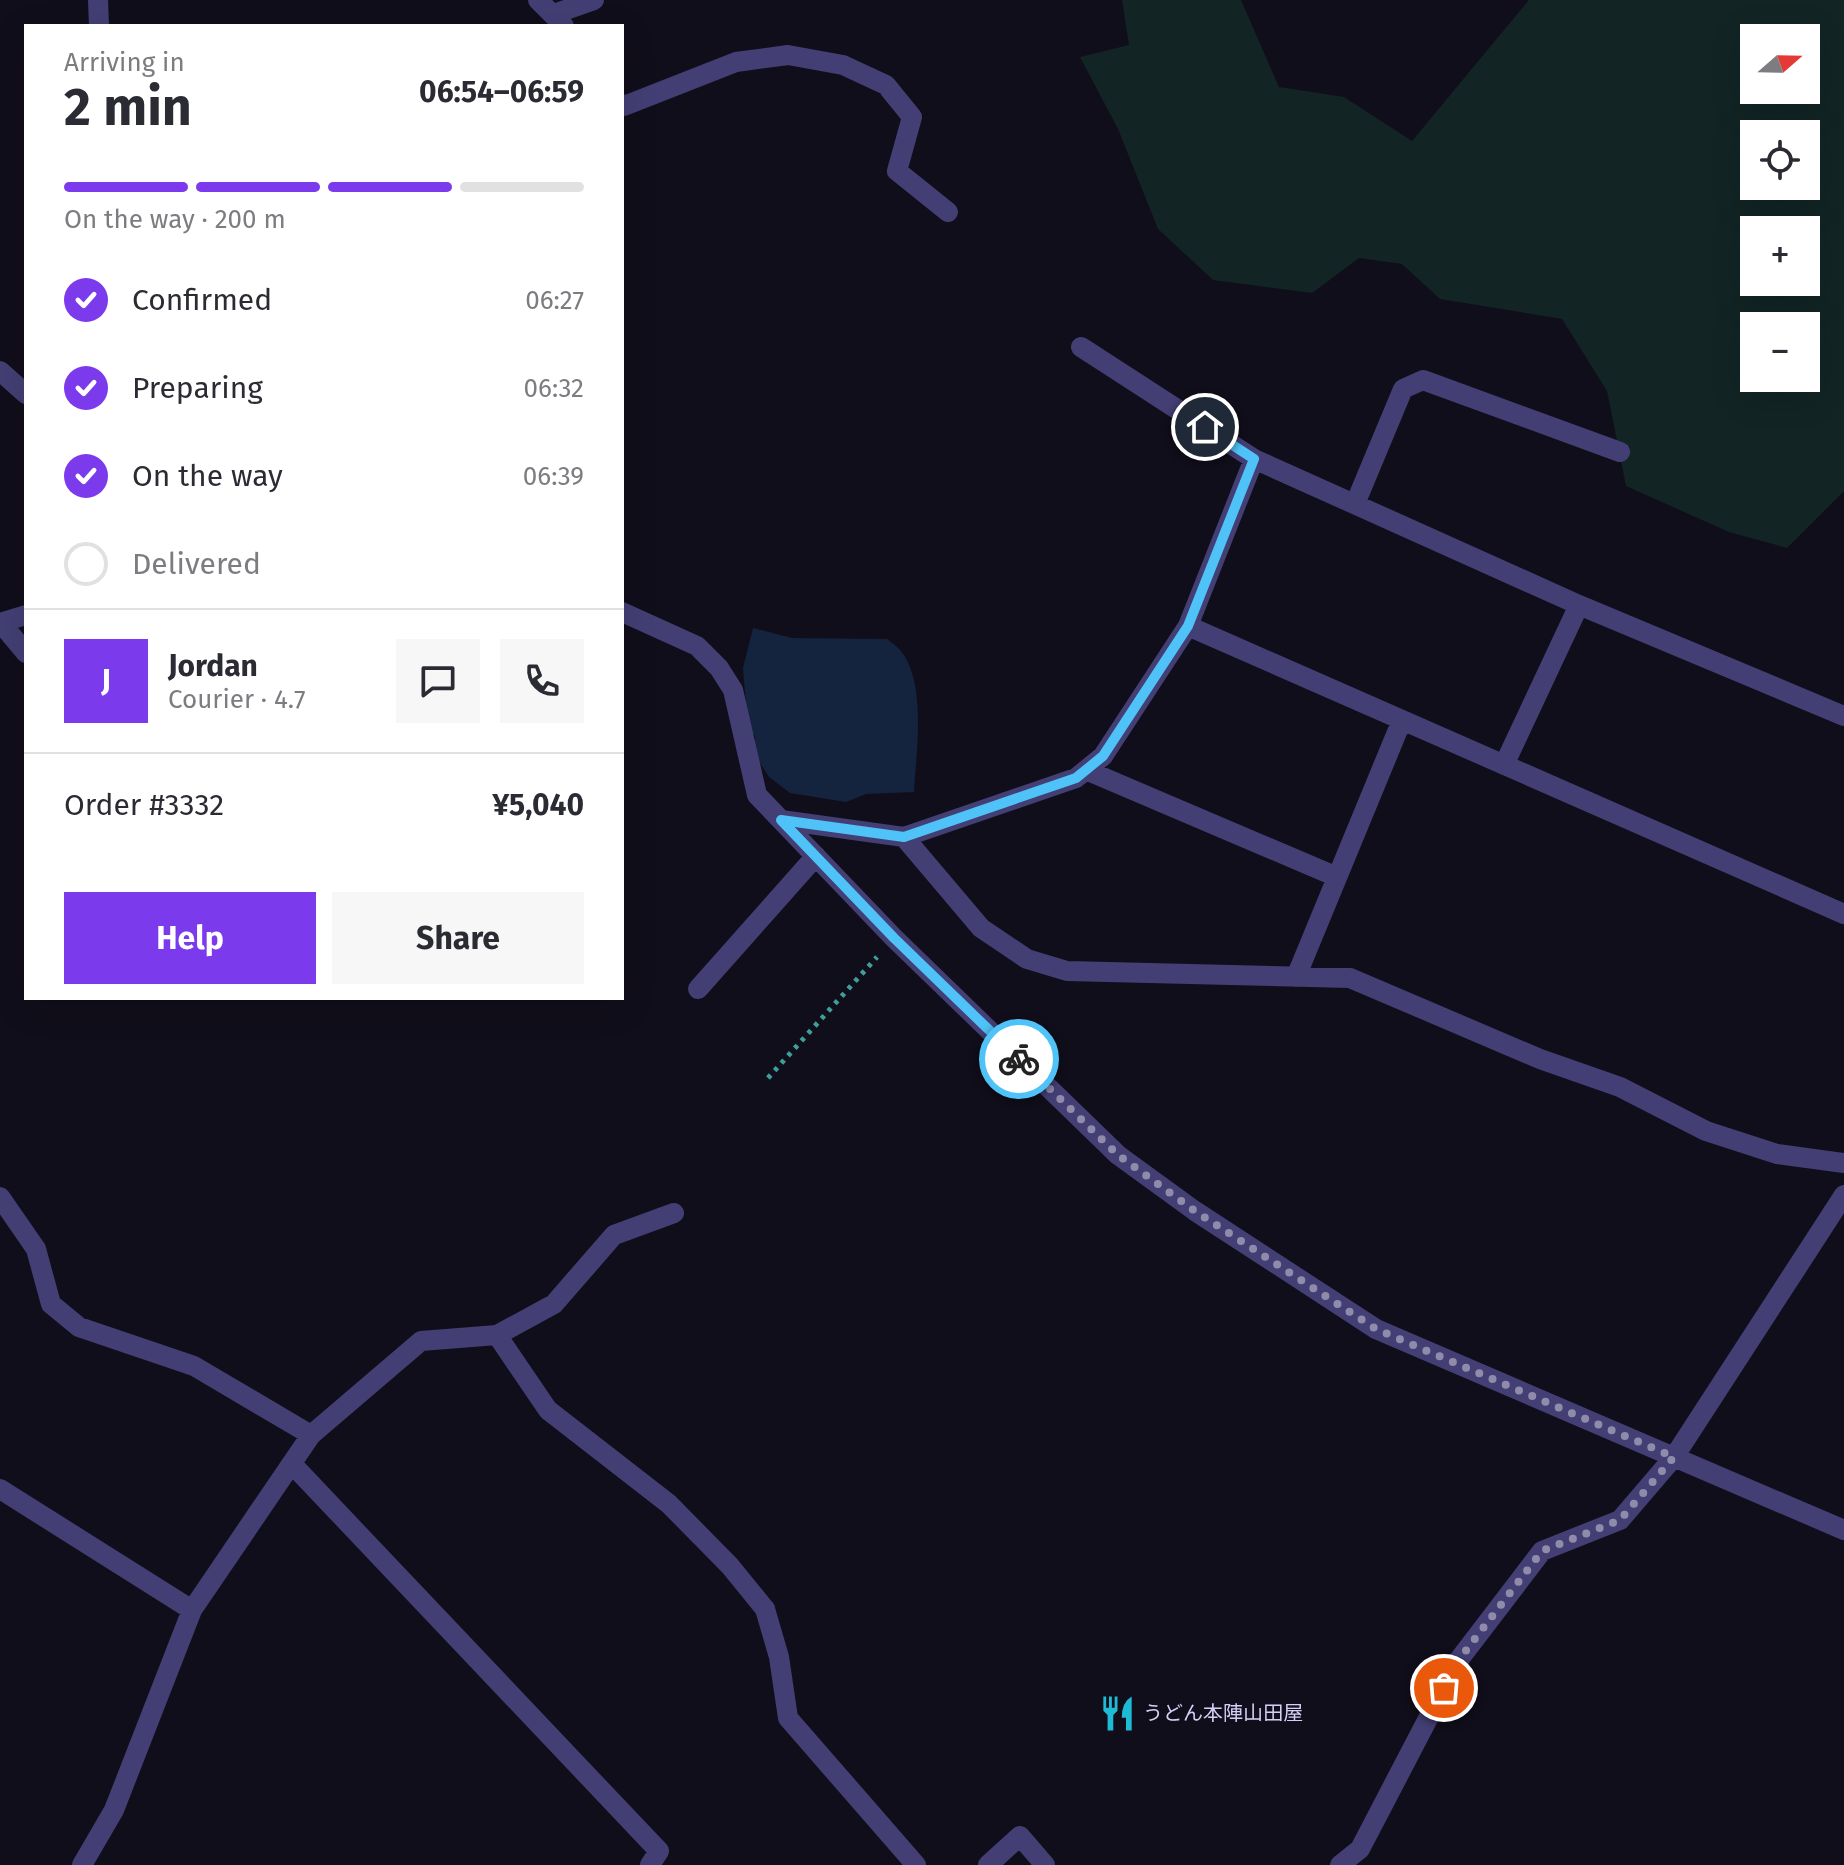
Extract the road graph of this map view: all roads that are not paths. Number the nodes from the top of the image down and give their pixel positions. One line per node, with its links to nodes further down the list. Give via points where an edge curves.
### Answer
1 (98, 0): 5 (street)
2 (538, 0): 4 (street)
3 (594, 0): 4 (street)
4 (559, 20)
5 (99, 24)
6 (624, 106): 7 (street, via 736,62 788,55 843,65 886,85 912,117 897,171)
7 (948, 212)
8 (1081, 347): 12 (street)
9 (0, 371): 10 (street)
10 (24, 392)
11 (1620, 452): 13 (street, via 1423,380 1403,389)
12 (1254, 459): 13 (street); 18 (street)
13 (1355, 504): 14 (street)
14 (1579, 605): 20 (street); 22 (street)
15 (624, 613): 24 (street, via 697,646 719,668 733,690 757,795)
16 (24, 616): 17 (street)
17 (1, 623): 19 (street)
18 (1188, 626): 21 (street); 23 (street, via 1103,756)
19 (24, 651)
20 (1844, 716)
21 (1402, 720): 22 (street); 27 (street)
22 (1504, 765): 28 (street)
23 (1086, 770): 25 (street, via 1076,778); 27 (street)
24 (781, 820): 25 (street); 26 (street)
25 (904, 837): 29 (street, via 981,928 1027,959 1067,971)
26 (816, 856): 30 (street); 37 (street, via 1118,1155 1195,1211 1376,1329)
27 (1337, 877): 29 (street)
28 (1844, 914)
29 (1296, 977): 31 (street, via 1350,978 1620,1087 1706,1131 1777,1154)
30 (698, 989)
31 (1844, 1163)
32 (1844, 1195): 37 (street)
33 (0, 1197): 36 (street, via 36,1249 51,1304 79,1327 194,1366)
34 (674, 1213): 35 (street, via 614,1235 554,1304)
35 (497, 1335): 36 (street, via 421,1341); 45 (street, via 548,1410 669,1504 765,1609 788,1718)
36 (311, 1435): 38 (street)
37 (1674, 1457): 40 (street); 42 (street, via 1620,1520 1542,1551 1458,1661)
38 (292, 1464): 41 (street); 44 (street, via 659,1851)
39 (0, 1489): 41 (street)
40 (1844, 1530)
41 (192, 1610): 43 (street, via 114,1810)
42 (1363, 1857): 48 (street)
43 (82, 1865)
44 (650, 1865)
45 (916, 1865)
46 (988, 1865): 47 (street, via 1020,1836)
47 (1045, 1865)
48 (1340, 1865)

